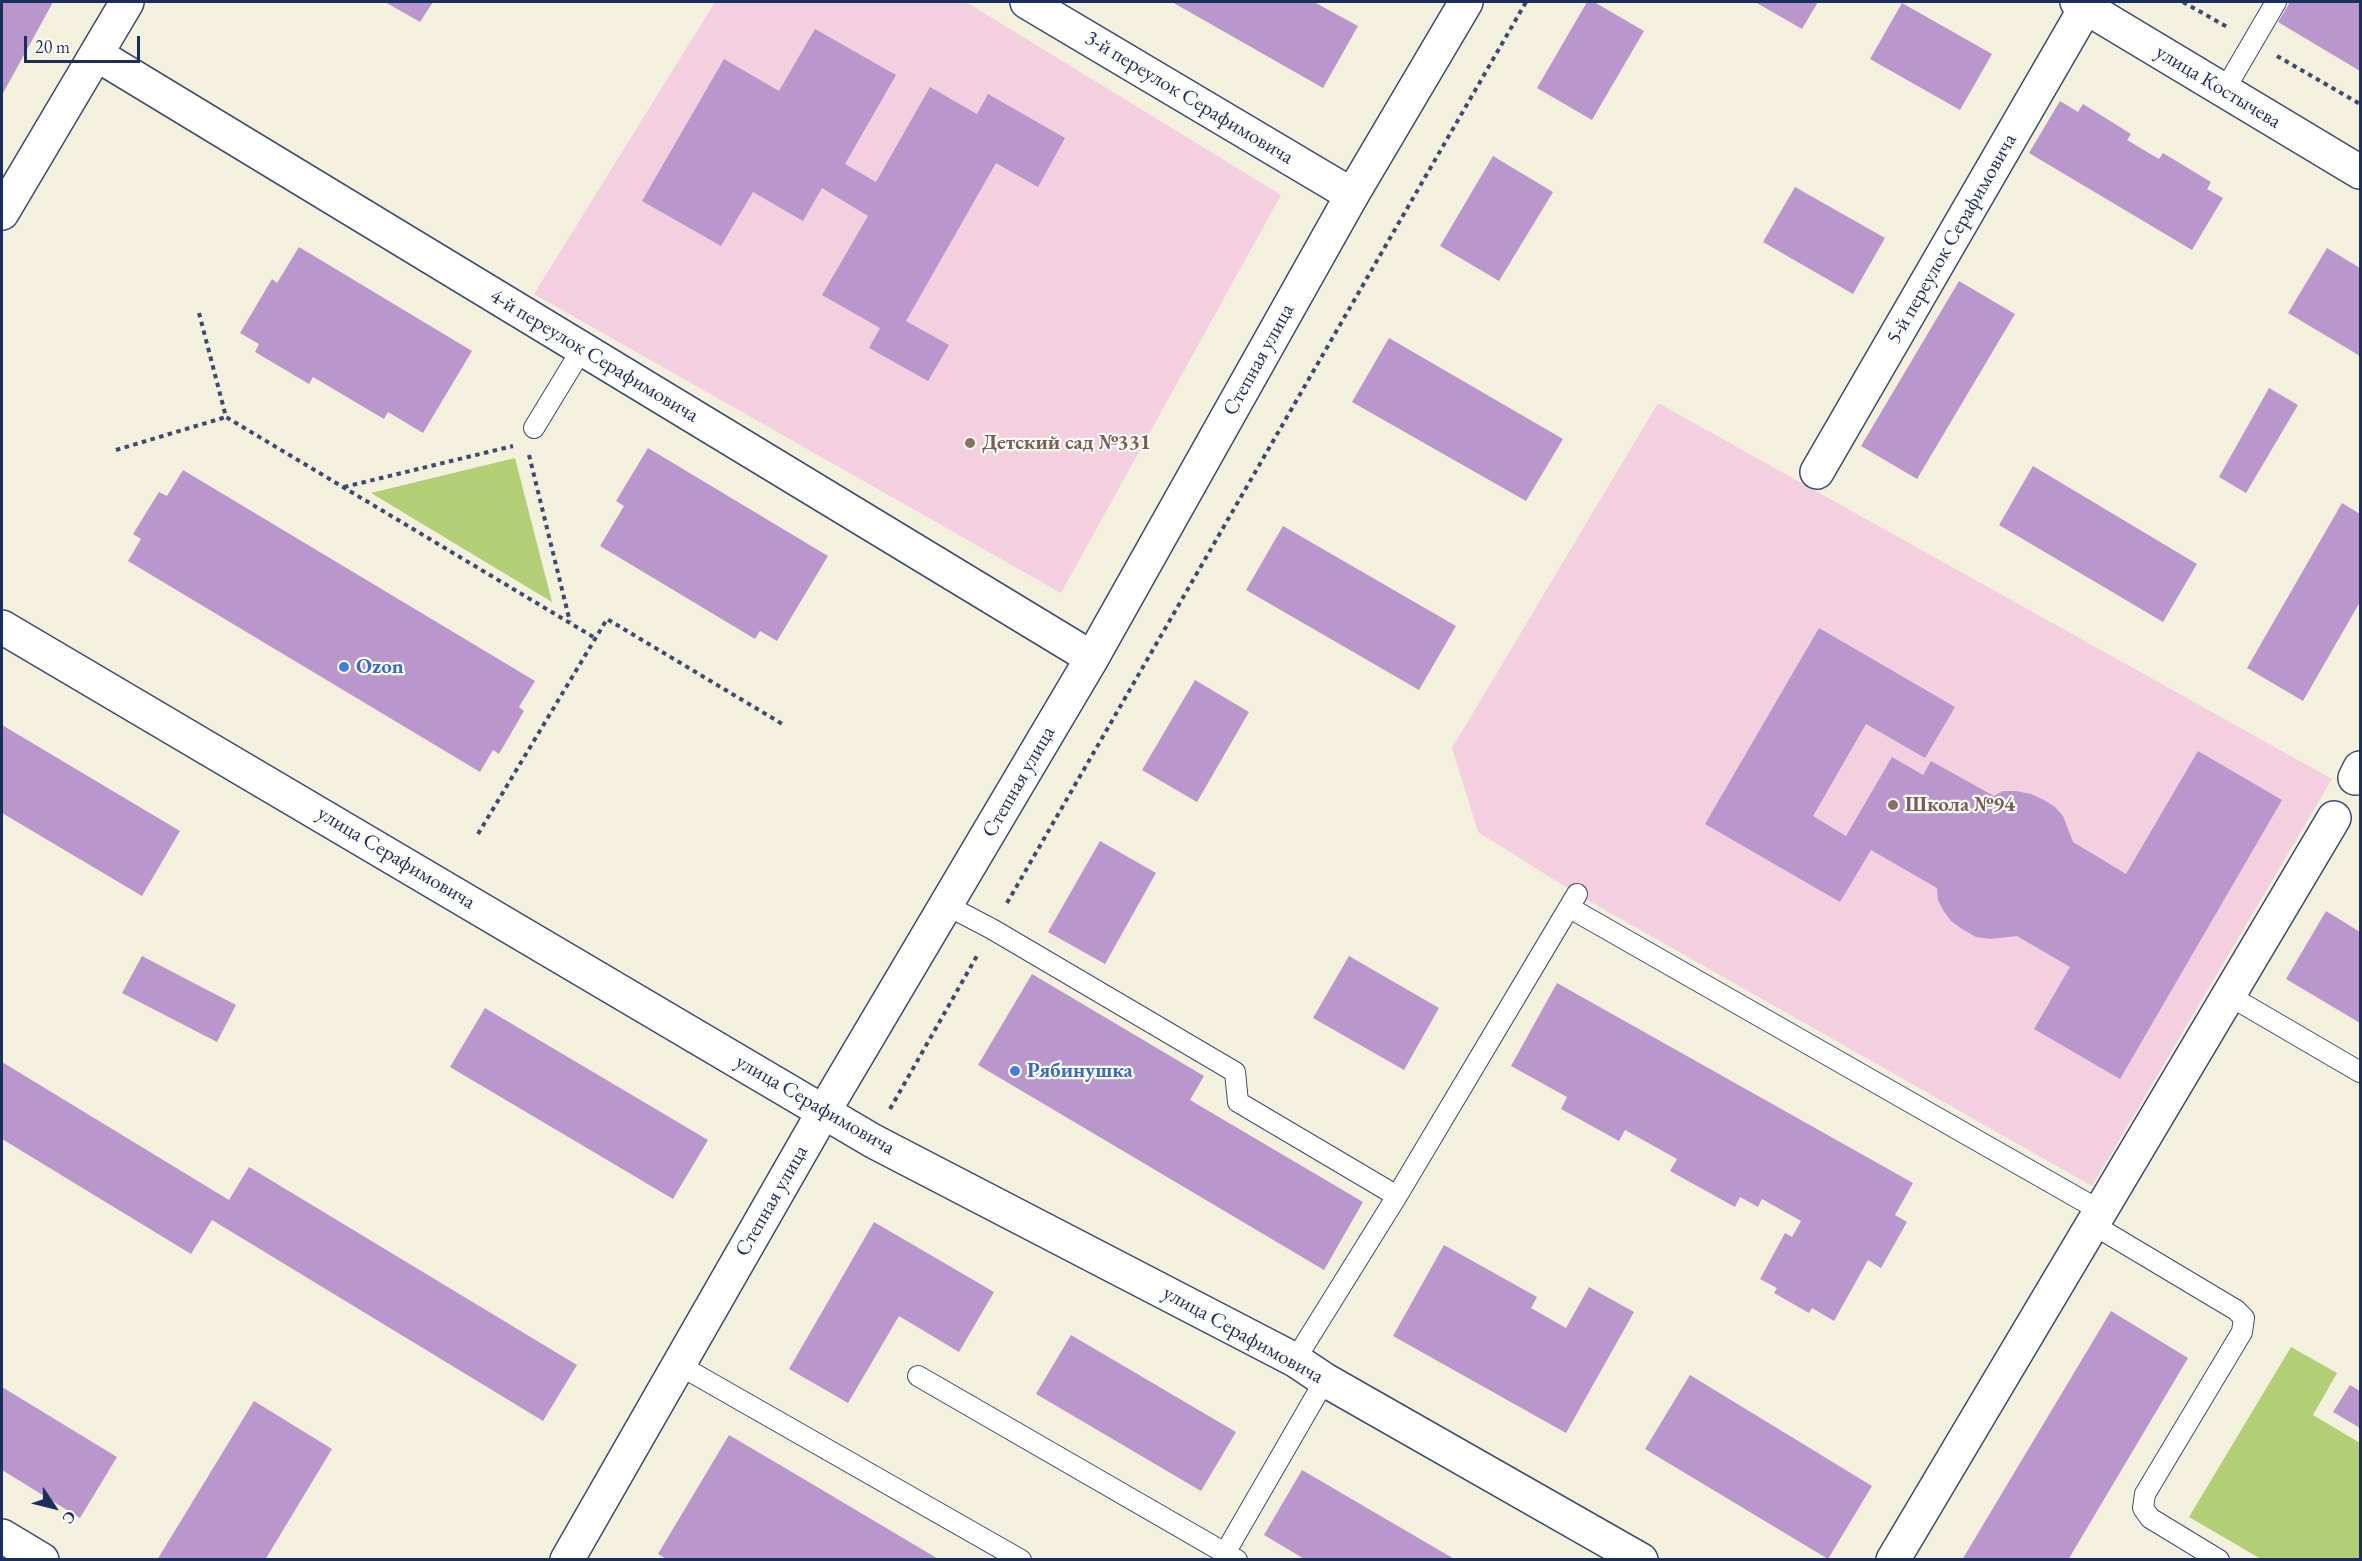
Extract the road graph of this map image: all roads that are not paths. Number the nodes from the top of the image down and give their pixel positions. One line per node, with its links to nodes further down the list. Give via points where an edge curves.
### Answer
1 (127, 2): 6 (street)
2 (1027, 2): 9 (street, 3-й переулок Серафимовича)
3 (1466, 2): 9 (street, Степная улица)
4 (2277, 2): 7 (lane)
5 (2082, 4): 7 (street, улица Костычева); 13 (street, 5-й переулок Серафимовича)
6 (96, 54): 10 (street); 11 (street, 4-й переулок Серафимовича)
7 (2224, 91): 8 (street, улица Костычева)
8 (2361, 172)
9 (1352, 195): 15 (street, Степная улица)
10 (2, 213)
11 (582, 349): 12 (lane); 15 (street, 4-й переулок Серафимовича)
12 (534, 428)
13 (1817, 472)
14 (2, 627): 20 (street, улица Серафимовича)
15 (1092, 658): 17 (street, Степная улица)
16 (2334, 818): 18 (street)
17 (946, 905): 20 (street, Степная улица); 21 (lane, via 1235,1072 1238,1102)
18 (2228, 995): 19 (lane); 22 (street)
19 (2361, 1072)
20 (824, 1111): 23 (street, улица Серафимовича, via 873,1141); 24 (street, Степная улица)
21 (1397, 1196): 22 (lane, via 1574,901); 23 (lane)
22 (2096, 1217): 33 (street); 34 (lane, via 2244,1318 2242,1332 2145,1494 2144,1508 2150,1518)
23 (1295, 1360): 26 (street, улица Серафимовича)
24 (678, 1365): 30 (street, Степная улица); 31 (lane)
25 (918, 1376): 28 (lane)
26 (1325, 1380): 28 (lane); 32 (street, улица Серафимовича)
27 (2, 1536): 29 (street)
28 (1231, 1556)
29 (42, 1560)
30 (567, 1560)
31 (1021, 1560)
32 (1641, 1560)
33 (1893, 1560)
34 (2219, 1560)

